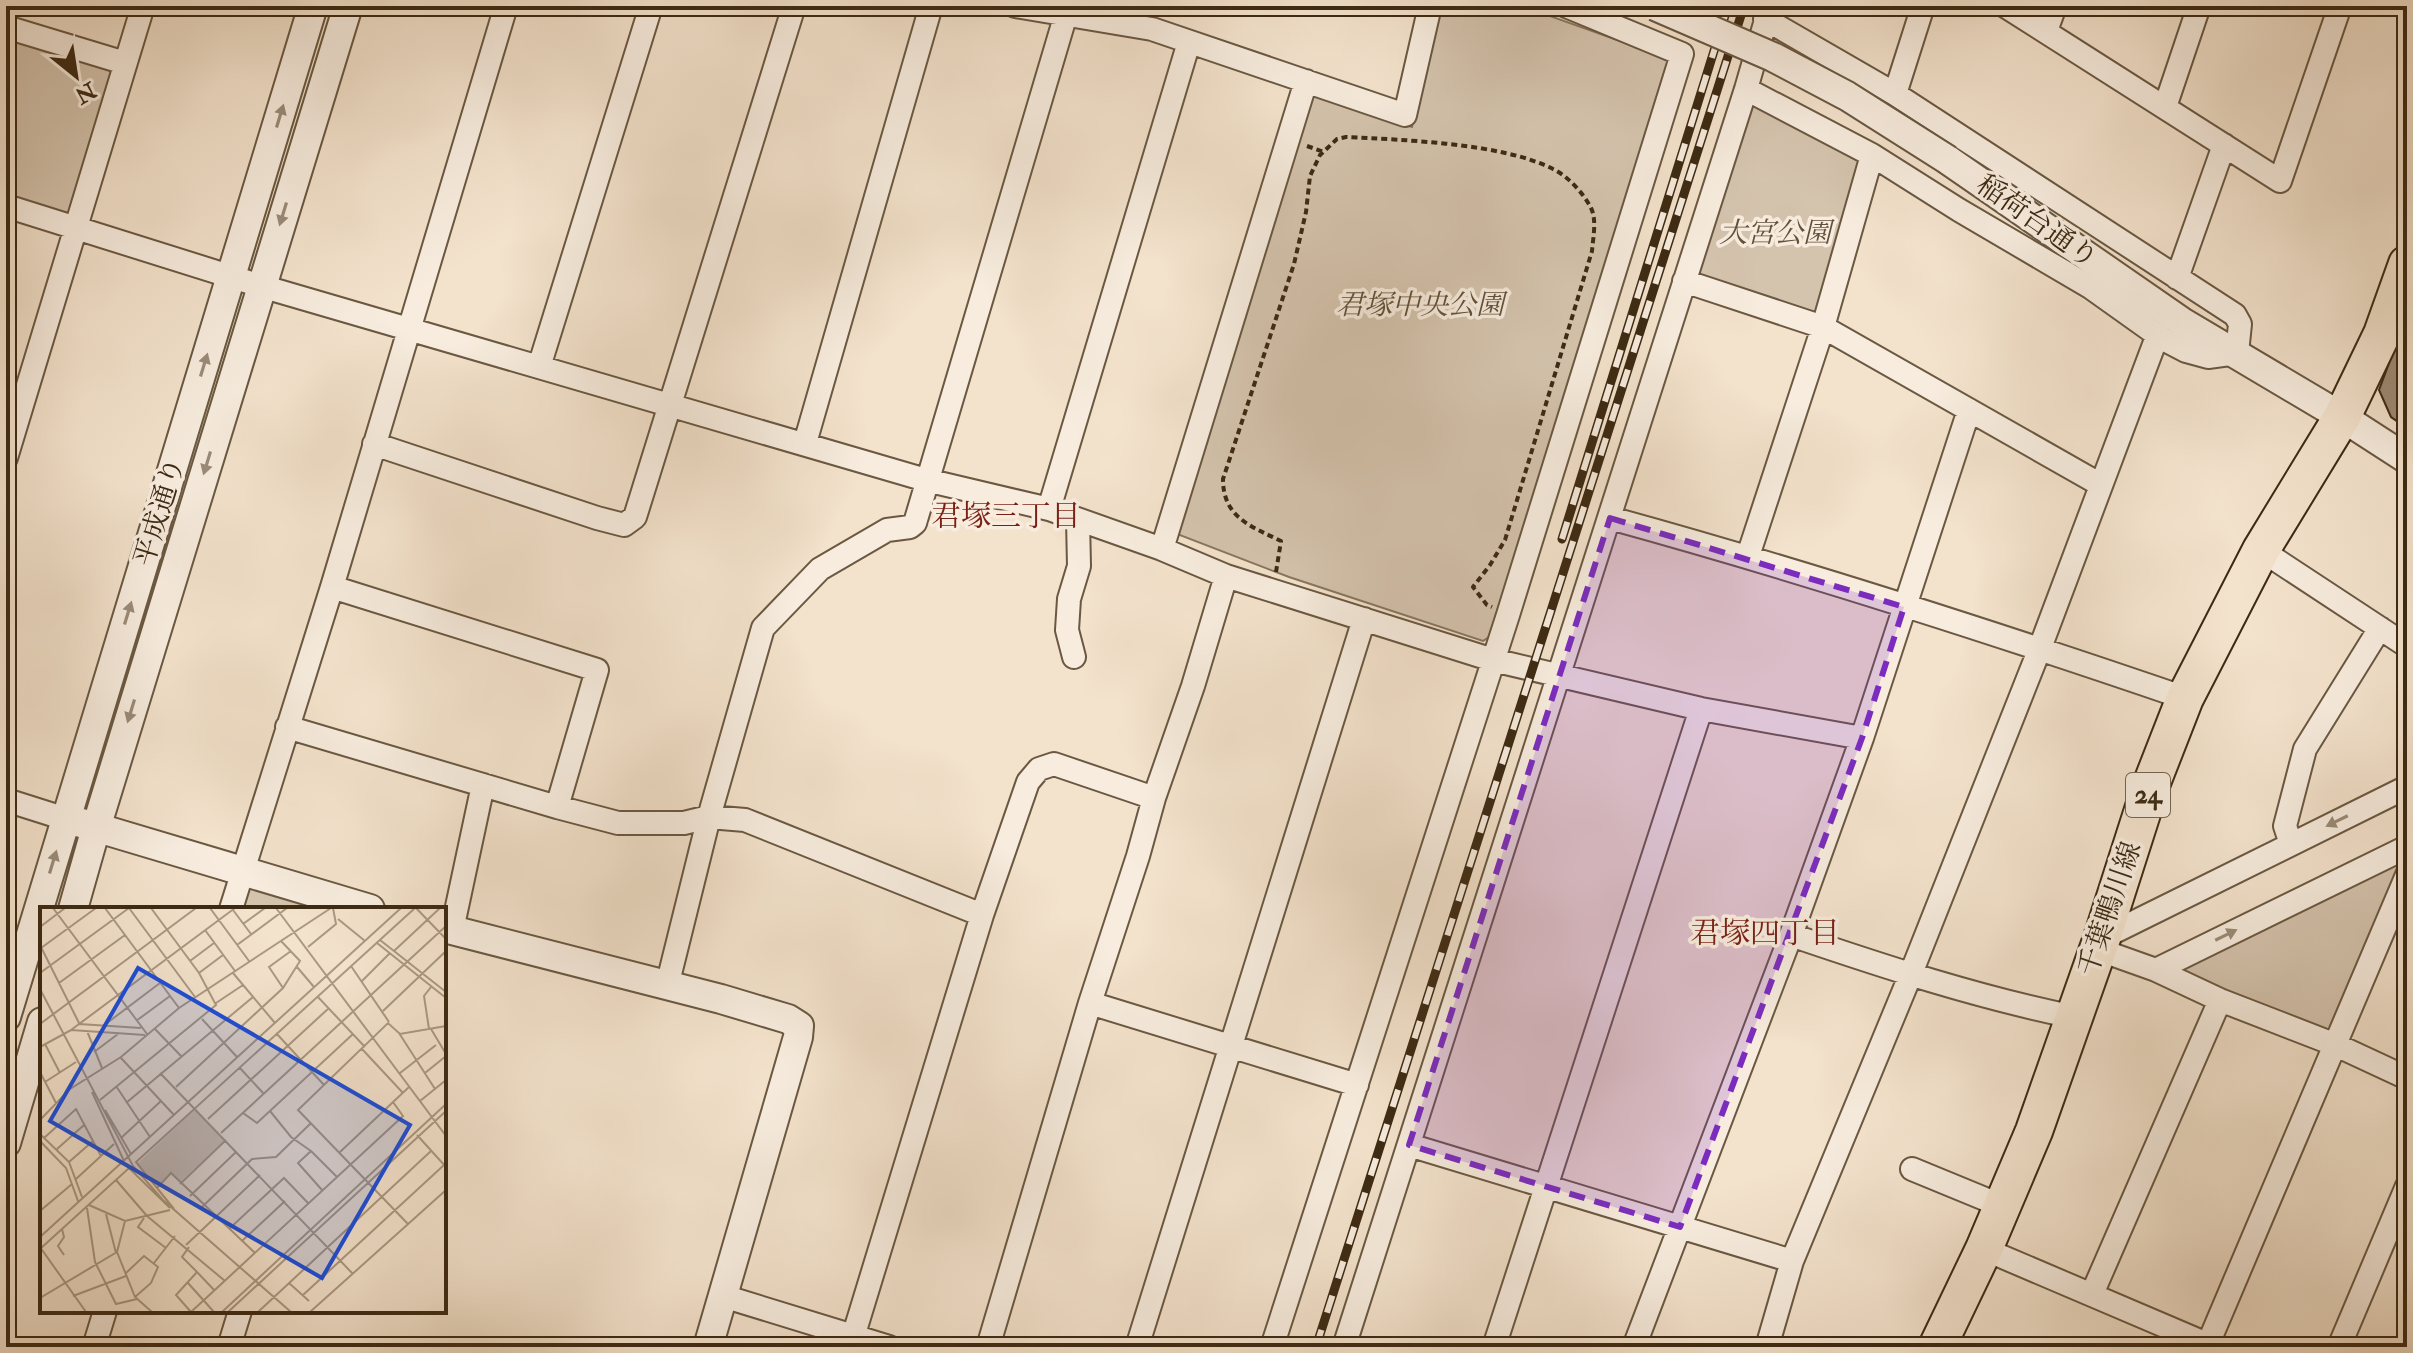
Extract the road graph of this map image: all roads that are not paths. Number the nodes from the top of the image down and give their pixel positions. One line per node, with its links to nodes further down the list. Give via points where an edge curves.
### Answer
1 (143, 6): 22 (street)
2 (313, 6): 32 (street, 平成通り, one-way to 2)
3 (348, 6): 35 (street, 平成通り, one-way to 35)
4 (506, 6): 37 (street)
5 (651, 6): 40 (street)
6 (794, 6): 41 (street)
7 (931, 6): 44 (street)
8 (1015, 6): 18 (street)
9 (1430, 6): 23 (street, via 1405,115)
10 (1566, 6): 64 (street, via 1682,54)
11 (1655, 6): 39 (street, 稲荷台通り, bridge, via 1847,96 2182,322)
12 (1923, 6): 25 (street)
13 (2005, 6): 20 (street)
14 (2055, 6): 20 (street)
15 (2199, 6): 26 (street)
16 (2340, 6): 27 (street, via 2280,181)
17 (1767, 13): 24 (street); 25 (street)
18 (1066, 14): 21 (street, via 1152,29); 48 (street)
19 (6, 27): 22 (street)
20 (2046, 31): 26 (street)
21 (1189, 42): 23 (street); 50 (street)
22 (125, 63): 30 (street)
23 (1306, 81): 53 (street)
24 (1746, 89): 28 (street); 34 (street)
25 (1895, 94): 33 (street)
26 (2165, 107): 27 (street)
27 (2224, 145): 33 (street)
28 (1872, 155): 36 (street); 38 (street)
29 (6, 206): 30 (street)
30 (75, 226): 32 (street); 46 (street)
31 (2407, 264): 43 (main road, 千葉鴨川線 / 24, via 2382,334)
32 (231, 276): 35 (street); 76 (street, 平成通り, one-way to 32)
33 (2177, 278): 39 (street, via 2235,315 2240,324)
34 (1684, 281): 36 (street); 51 (street)
35 (261, 286): 37 (street); 77 (street, 平成通り, one-way to 77)
36 (1823, 327): 42 (street); 55 (street)
37 (409, 329): 40 (street); 45 (street)
38 (2158, 334): 39 (street, via 2208,357); 49 (street)
39 (2237, 353): 43 (street, 稲荷台通り)
40 (539, 367): 41 (street)
41 (669, 404): 44 (street); 45 (street, via 635,517 624,525)
42 (1969, 410): 49 (street); 58 (street)
43 (2342, 417): 47 (street, 稲荷台通り); 54 (main road, 千葉鴨川線 / 24)
44 (805, 443): 48 (street)
45 (374, 444): 57 (street)
46 (6, 458)
47 (2407, 459)
48 (926, 480): 50 (street); 75 (street, via 915,523 887,530 820,569 763,628)
49 (2101, 485): 62 (street)
50 (1049, 509): 52 (street)
51 (1610, 518): 55 (street); 65 (street)
52 (1078, 520): 53 (street); 63 (street, via 1079,566 1067,630)
53 (1162, 549): 56 (street)
54 (2261, 550): 60 (street); 66 (main road, 千葉鴨川線 / 24)
55 (1748, 556): 58 (street)
56 (1226, 576): 59 (street); 72 (street)
57 (332, 587): 68 (street); 74 (street, via 597,670)
58 (1904, 607): 62 (street); 69 (street)
59 (1364, 619): 64 (street); 97 (street)
60 (2380, 628): 61 (street); 78 (street, via 2305,749 2285,826)
61 (2407, 646)
62 (2040, 648): 66 (street); 90 (street)
63 (1074, 657)
64 (1493, 660): 65 (street); 100 (street)
65 (1560, 677): 67 (street); 102 (street)
66 (2185, 698): 88 (main road, 千葉鴨川線 / 24)
67 (1701, 709): 69 (street); 104 (street)
68 (287, 727): 70 (street); 80 (street)
69 (1862, 738): 87 (street)
70 (483, 785): 74 (street); 86 (street)
71 (2407, 787): 78 (street, one-way to 78)
72 (1154, 798): 85 (street, via 1054,764 1039,769 1028,782); 93 (street)
73 (6, 800): 76 (street)
74 (557, 807): 75 (street, via 618,823 684,823)
75 (709, 817): 85 (street, via 745,820); 91 (street)
76 (66, 819): 77 (street); 94 (street, 平成通り, one-way to 76)
77 (96, 828): 80 (street); 82 (street, 平成通り)
78 (2291, 844): 88 (street)
79 (2407, 847): 89 (street, one-way to 79)
80 (243, 871): 83 (street); 84 (street)
81 (2407, 875): 98 (street)
82 (74, 907)
83 (232, 907)
84 (362, 907)
85 (982, 915): 114 (street)
86 (448, 929): 91 (street)
87 (1791, 935): 90 (street); 107 (street)
88 (2100, 944): 89 (street); 95 (main road, 千葉鴨川線 / 24)
89 (2156, 970): 92 (street)
90 (1910, 976): 95 (street); 109 (street)
91 (667, 986): 111 (street, via 799,1026)
92 (2220, 1000): 98 (street); 110 (street)
93 (1090, 1003): 97 (street); 120 (street)
94 (6, 1017)
95 (2074, 1017): 106 (main road, 千葉鴨川線 / 24)
96 (40, 1029): 101 (street)
97 (1232, 1045): 100 (street); 121 (street)
98 (2336, 1045): 99 (street); 115 (street)
99 (2407, 1078)
100 (1357, 1085): 122 (street)
101 (6, 1143)
102 (1409, 1145): 104 (street); 123 (street)
103 (1912, 1169): 106 (street)
104 (1547, 1185): 107 (street); 124 (street)
105 (2407, 1186): 128 (street)
106 (2002, 1206): 108 (main road, 千葉鴨川線 / 24)
107 (1680, 1227): 109 (street); 125 (street)
108 (1984, 1249): 110 (street); 127 (main road, 千葉鴨川線 / 24)
109 (1792, 1261): 126 (street)
110 (2092, 1294): 115 (street)
111 (723, 1296): 114 (street); 118 (street)
112 (104, 1313): 116 (street)
113 (239, 1313): 117 (street)
114 (851, 1342): 119 (street)
115 (2211, 1346)
116 (94, 1347)
117 (229, 1347)
118 (708, 1347)
119 (889, 1347)
120 (988, 1347)
121 (1137, 1347)
122 (1272, 1347)
123 (1344, 1347)
124 (1494, 1347)
125 (1634, 1347)
126 (1767, 1347)
127 (1937, 1347)
128 (2339, 1347)

